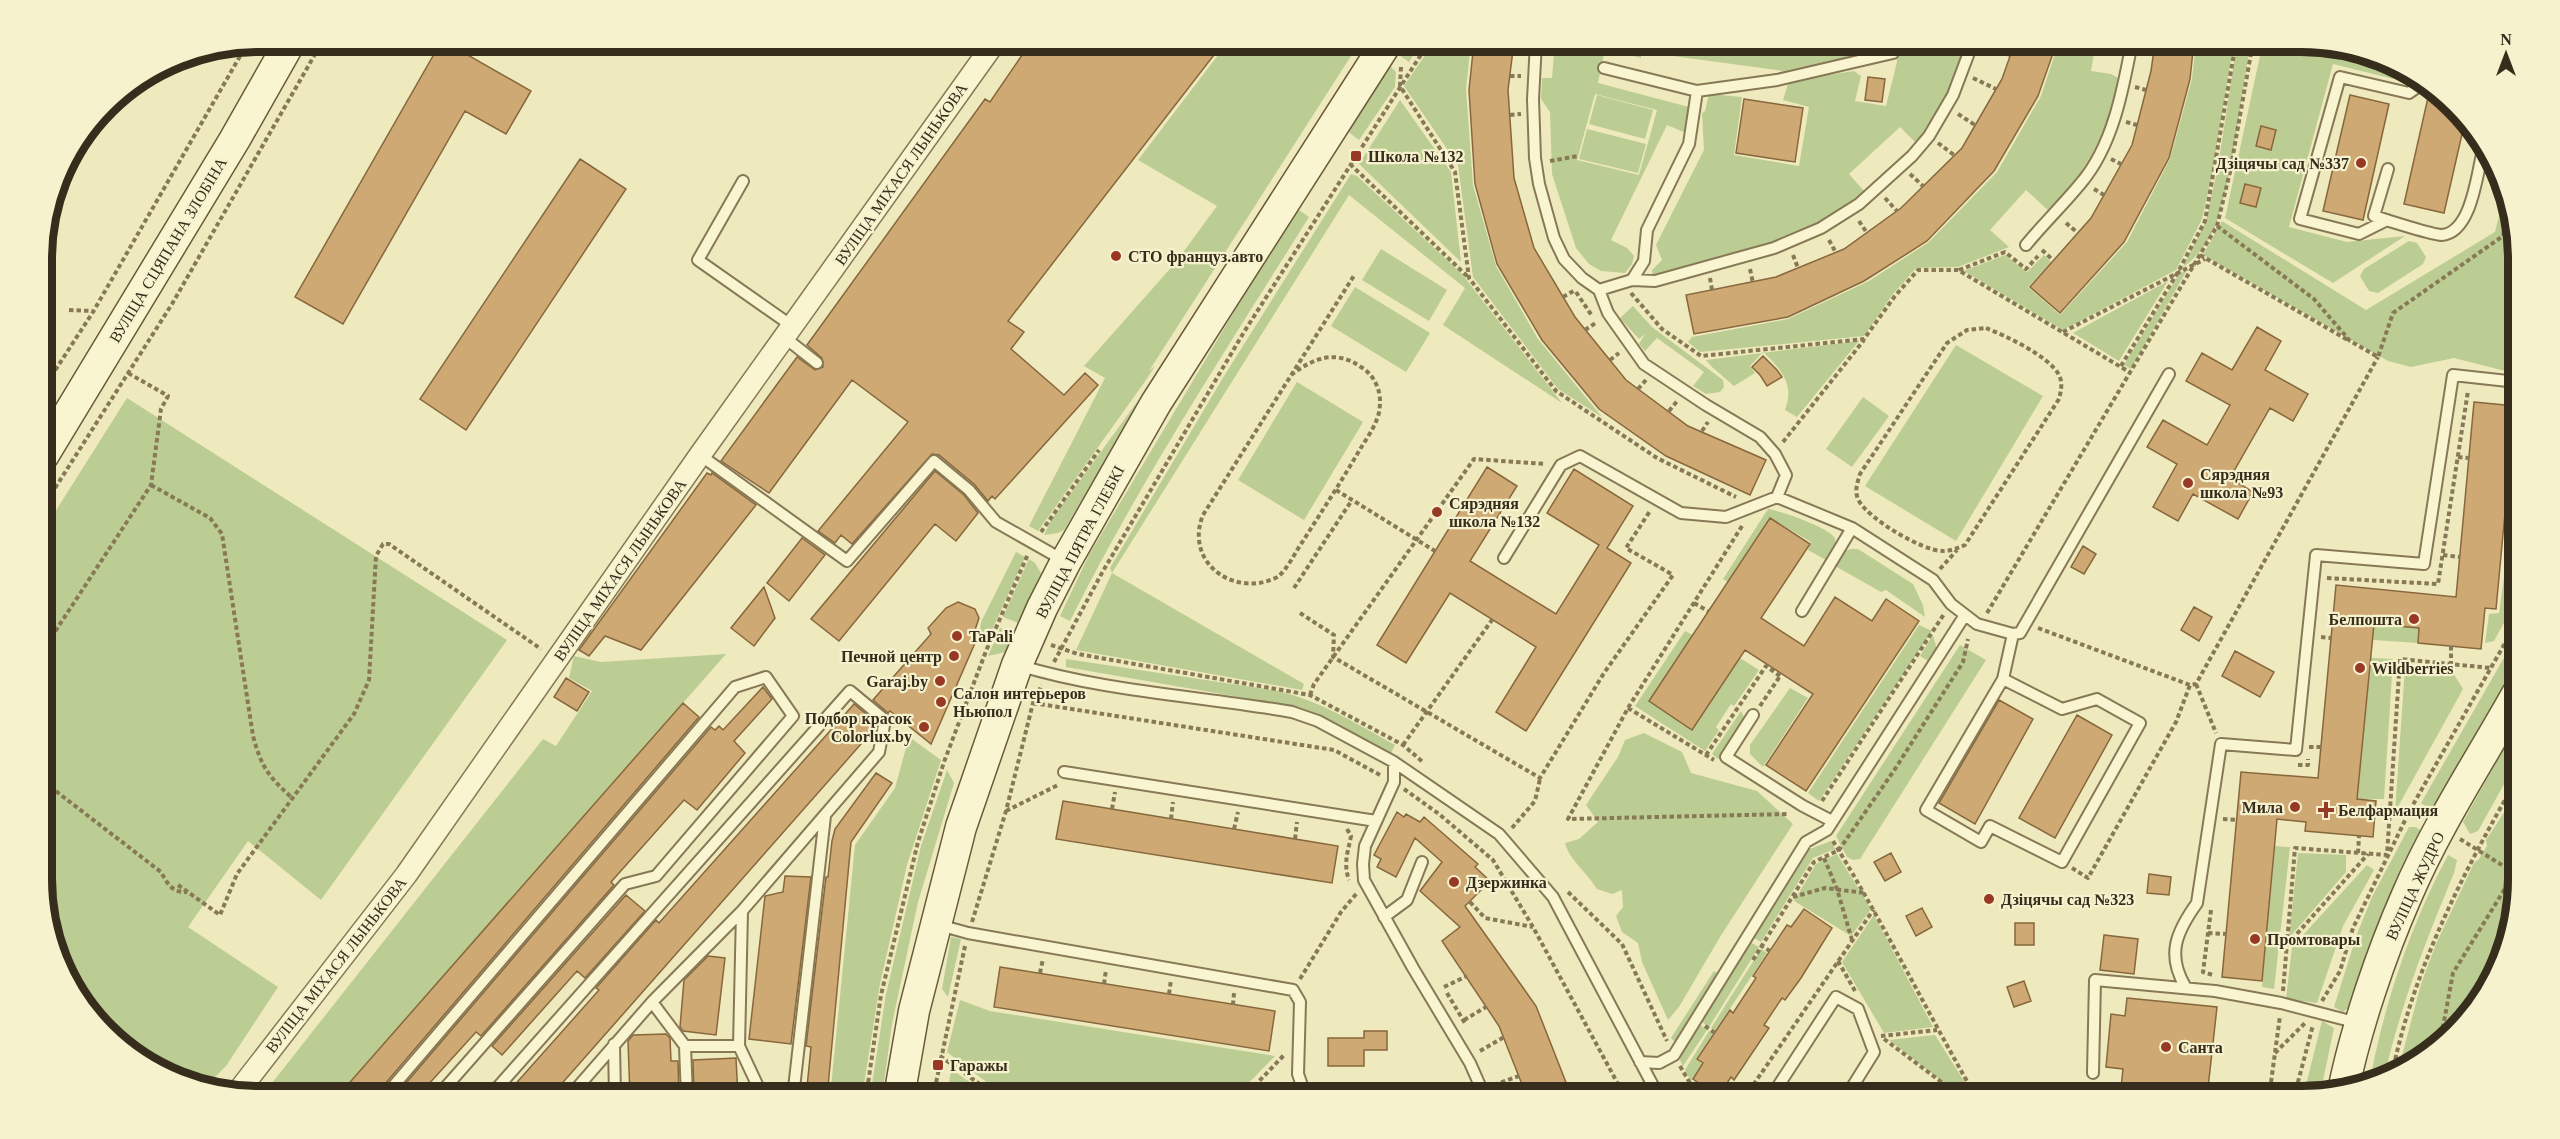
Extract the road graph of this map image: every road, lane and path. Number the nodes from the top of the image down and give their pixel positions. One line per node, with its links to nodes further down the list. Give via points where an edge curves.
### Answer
1 (1380, 52): 110 (main road, ВУЛІЦА ПЯТРА ГЛЕБКІ, via 1156,403)
2 (1422, 52): 20 (path)
3 (1536, 52): 66 (lane, via 1533,124 1539,184 1564,259)
4 (1969, 52): 64 (lane, via 1953,95 1929,136 1859,204 1821,228 1773,249 1655,281)
5 (1984, 52): 16 (path)
6 (2004, 52): 15 (path)
7 (2130, 52): 49 (lane, via 2111,129 2098,155 2083,182)
8 (2234, 52): 60 (path, via 2205,221)
9 (2251, 52): 44 (path)
10 (243, 53): 72 (path)
11 (284, 53): 90 (main road, ВУЛІЦА СЦЯПАНА ЗЛОБІНА)
12 (316, 53): 83 (path, via 172,304)
13 (987, 53): 74 (street, ВУЛІЦА МІХАСЯ ЛЫНЬКОВА)
14 (1893, 53): 24 (lane, via 1777,80)
15 (2010, 55)
16 (1982, 57)
17 (1604, 68): 24 (lane)
18 (1977, 68): 19 (path)
19 (1973, 78): 21 (path); 23 (path)
20 (1400, 86): 32 (path); 63 (path, via 1455,172)
21 (1968, 87)
22 (2416, 88): 42 (lane, via 2409,93 2340,77 2300,219 2359,234)
23 (1996, 89)
24 (1697, 91): 64 (lane, via 1689,144 1647,230 1644,261)
25 (1959, 104): 26 (path, via 1954,112)
26 (1975, 125)
27 (1935, 141): 28 (path)
28 (1954, 155)
29 (1578, 156): 31 (path)
30 (2481, 158): 42 (lane, via 2467,216 2456,229 2442,235)
31 (1547, 161)
32 (1350, 164): 63 (path); 138 (path, via 1215,380)
33 (2388, 169): 42 (lane, via 2374,216)
34 (1907, 171): 36 (path)
35 (743, 181): 74 (lane, via 698,260)
36 (1923, 186)
37 (2092, 188): 39 (path)
38 (1882, 194): 40 (path)
39 (2104, 195)
40 (1897, 211)
41 (1855, 216): 47 (path)
42 (2387, 220)
43 (2066, 223): 48 (path)
44 (2217, 226): 53 (path); 77 (path, via 2314,299)
45 (2505, 227): 79 (path, via 2503,236 2393,313)
46 (1825, 233): 52 (path)
47 (1867, 233)
48 (2078, 233)
49 (2026, 245)
50 (1790, 250): 58 (path)
51 (2042, 250): 55 (path)
52 (1836, 253)
53 (2200, 255): 54 (path); 57 (path)
54 (2205, 259): 57 (path); 77 (path)
55 (2054, 261)
56 (1748, 263): 65 (path)
57 (2194, 263): 60 (path); 84 (path)
58 (1798, 268)
59 (1719, 272): 62 (path)
60 (2178, 272): 75 (path); 82 (path)
61 (1355, 274): 87 (path)
62 (1709, 275)
63 (1469, 278): 102 (path, via 1556,391 1657,458)
64 (1632, 280): 66 (lane)
65 (1753, 283)
66 (1599, 290): 73 (lane)
67 (1642, 290): 69 (path)
68 (1575, 291): 70 (path)
69 (1630, 293): 73 (path); 76 (path, via 1662,329 1701,356)
70 (1563, 297)
71 (69, 310): 72 (path)
72 (93, 312): 85 (path)
73 (1608, 313): 91 (lane, via 1644,364 1760,436)
74 (788, 332): 81 (lane); 92 (street, ВУЛІЦА МІХАСЯ ЛЫНЬКОВА)
75 (2063, 333): 76 (path, via 1958,270 1918,270); 82 (path)
76 (1864, 339): 91 (path)
77 (2350, 341): 79 (path)
78 (1622, 351): 80 (path)
79 (2378, 357): 141 (path)
80 (1610, 360)
81 (817, 363)
82 (2121, 366): 84 (path)
83 (128, 373): 96 (path, via 168,396 160,409); 98 (path)
84 (2131, 373): 116 (path)
85 (53, 374)
86 (2169, 374): 123 (lane)
87 (1291, 375): 97 (path, via 1324,356 1336,356 1363,368 1378,388 1377,420); 97 (path, via 1203,515 1198,526 1198,544 1204,559 1213,571 1244,585 1280,576)
88 (2508, 381): 151 (lane, via 2453,375 2424,564 2316,555 2296,750)
89 (2478, 392): 93 (path, via 2468,391)
90 (53, 440)
91 (1775, 454): 99 (lane, via 1786,475)
92 (700, 455): 110 (lane, via 846,561 934,461 969,490 996,522); 134 (street, ВУЛІЦА МІХАСЯ ЛЫНЬКОВА)
93 (2458, 457): 94 (path); 107 (path)
94 (2469, 458)
95 (1561, 465): 101 (lane, via 1580,456); 104 (path, via 1474,459); 109 (lane)
96 (151, 485): 126 (path); 164 (path, via 210,518 222,534 253,736 260,760)
97 (1336, 490): 100 (path)
98 (53, 492)
99 (1777, 497): 102 (lane); 103 (lane)
100 (1352, 500): 104 (path); 112 (path)
101 (1658, 500): 102 (lane, via 1681,513 1726,517); 157 (path, via 1626,548 1673,575 1604,673)
102 (1755, 506): 114 (path)
103 (1852, 528): 111 (lane); 118 (lane)
104 (1416, 539): 106 (path); 133 (path)
105 (1957, 549): 105 (path, via 1931,549 1904,536 1868,513 1856,490 1860,474 1947,343 1967,330 1986,328 2048,363 2059,375 2061,388 2059,399 1965,545); 111 (path)
106 (1435, 551)
107 (2443, 555): 108 (path); 113 (path, via 2438,584 2327,578)
108 (2460, 556)
109 (1504, 558)
110 (1066, 561): 136 (main road, ВУЛІЦА ПЯТРА ГЛЕБКІ)
111 (1933, 580): 115 (lane)
112 (1294, 588)
113 (2326, 590)
114 (1694, 603): 117 (path); 171 (path, via 1628,708 1568,819)
115 (1951, 604): 120 (lane); 170 (path)
116 (1991, 609): 122 (path); 123 (path)
117 (1708, 611)
118 (1802, 611)
119 (1300, 613): 133 (path, via 1334,635)
120 (1965, 615): 122 (lane); 180 (lane)
121 (1492, 620): 147 (path)
122 (1977, 624): 125 (lane)
123 (2023, 626): 125 (lane, via 2020,633); 142 (path)
124 (2322, 626): 128 (path)
125 (2013, 634): 140 (lane)
126 (52, 636)
127 (1968, 636): 186 (path, via 1963,662)
128 (2320, 637): 129 (path); 132 (path)
129 (2331, 638)
130 (2508, 638): 137 (path)
131 (2451, 646): 135 (path)
132 (2319, 648)
133 (1333, 657): 144 (path); 147 (path)
134 (557, 661): 164 (path, via 389,544 383,544 376,556 369,680 354,714); 273 (street, ВУЛІЦА МІХАСЯ ЛЫНЬКОВА, via 406,875)
135 (2451, 664): 137 (path); 189 (path, via 2400,659)
136 (1017, 665): 138 (lane); 206 (main road, ВУЛІЦА ПЯТРА ГЛЕБКІ, via 961,827)
137 (2491, 668): 189 (path)
138 (1047, 674): 145 (path); 154 (lane, via 1292,712 1318,721)
139 (1780, 676): 143 (path)
140 (2002, 679): 192 (lane, via 2062,709 2097,699 2140,723); 192 (lane, via 1926,810 1981,842 1990,826)
141 (2196, 684): 142 (path); 151 (path)
142 (2190, 686): 192 (path, via 2176,722 2088,878)
143 (1771, 690)
144 (1311, 695)
145 (1033, 703): 158 (path, via 1334,750); 169 (path)
146 (2508, 710): 247 (main road, ВУЛІЦА ЖУДРО, via 2407,894)
147 (1428, 712): 149 (path); 157 (path)
148 (1753, 715): 170 (lane, via 1726,757)
149 (1412, 734)
150 (2310, 736): 152 (path)
151 (2221, 744): 232 (lane, via 2198,903 2177,938 2177,972)
152 (2309, 747): 153 (path); 155 (path, via 2308,765)
153 (2320, 747)
154 (1394, 762): 158 (lane); 265 (lane, via 1498,834 1553,897)
155 (2297, 765)
156 (1064, 777): 169 (path); 177 (lane)
157 (1540, 778): 178 (path, via 1535,801)
158 (1394, 782): 177 (lane); 207 (path, via 1493,860)
159 (1105, 788): 161 (path)
160 (52, 789): 198 (path, via 161,872 168,885 179,893)
161 (1115, 789): 162 (path); 168 (path)
162 (1127, 791)
163 (2508, 795): 185 (path)
164 (291, 797): 198 (path, via 237,874 220,915)
165 (1174, 798): 174 (path)
166 (1239, 808): 181 (path)
167 (2224, 808): 175 (path)
168 (1112, 809)
169 (1006, 811): 208 (path)
170 (1814, 812): 180 (lane)
171 (1790, 814)
172 (825, 815): 204 (lane); 277 (lane, via 879,752 885,720 850,692); 282 (lane)
173 (1298, 816): 184 (path)
174 (1171, 819)
175 (2223, 819): 176 (path); 182 (path)
176 (2237, 820)
177 (1376, 821): 205 (lane, via 1362,864 1364,880)
178 (1519, 822)
179 (1339, 824): 235 (path, via 1351,836 1345,870 1358,893 1341,912)
180 (1829, 825): 186 (path); 263 (lane, via 1806,842)
181 (1234, 829)
182 (2221, 831)
183 (2359, 836): 187 (path)
184 (1295, 839)
185 (2477, 849): 193 (path); 267 (path, via 2429,948)
186 (1839, 850): 190 (path); 199 (path)
187 (2358, 853): 188 (path); 213 (path, via 2295,848)
188 (2369, 854): 189 (path); 213 (path)
189 (2387, 855): 239 (path, via 2353,928 2340,971 2322,1002)
190 (1824, 858): 197 (path); 200 (path, via 1814,862)
191 (1422, 862): 205 (lane, via 1407,900)
192 (2062, 862)
193 (2508, 869)
194 (178, 885): 198 (path)
195 (2507, 887): 251 (path, via 2453,973)
196 (1564, 888): 263 (path, via 1622,944)
197 (1837, 889): 199 (path); 200 (path, via 1825,888); 211 (path)
198 (188, 892)
199 (1865, 894): 203 (path)
200 (1792, 897): 214 (path)
201 (2213, 899): 209 (path)
202 (1470, 902): 207 (path, via 1485,918)
203 (1874, 909): 211 (path); 250 (path)
204 (742, 911): 240 (lane); 258 (lane)
205 (1384, 917): 289 (lane)
206 (935, 923): 208 (lane); 283 (main road, ВУЛІЦА ПЯТРА ГЛЕБКІ, via 914,1011)
207 (1533, 927): 290 (path)
208 (968, 933): 212 (path); 235 (lane)
209 (2208, 933): 210 (path); 226 (path, via 2203,972)
210 (2226, 934)
211 (1852, 940): 220 (path)
212 (965, 945): 215 (path); 264 (path)
213 (2287, 945): 237 (path, via 2282,992)
214 (1761, 946): 216 (path); 221 (path)
215 (976, 947)
216 (1770, 951)
217 (1032, 956): 218 (path)
218 (1043, 958): 219 (path); 225 (path)
219 (1054, 960)
220 (1838, 960): 238 (path); 293 (path)
221 (1749, 965)
222 (1096, 966): 223 (path)
223 (1107, 968): 224 (path); 231 (path)
224 (1117, 970)
225 (1040, 973)
226 (2214, 975)
227 (1467, 976): 233 (path)
228 (1161, 977): 229 (path)
229 (1172, 978): 230 (path); 236 (path)
230 (1182, 980)
231 (1104, 984)
232 (2185, 986): 241 (lane); 269 (lane, via 2095,980)
233 (1444, 987)
234 (1234, 988): 242 (path)
235 (1293, 990): 288 (lane, via 1300,1002 1298,1074)
236 (1169, 994)
237 (2292, 995)
238 (1860, 998)
239 (2312, 1000)
240 (652, 1002): 256 (lane); 257 (lane)
241 (2282, 1003): 244 (lane); 262 (path)
242 (1233, 1005)
243 (1486, 1006): 245 (path)
244 (2316, 1012): 247 (lane); 262 (path); 299 (path)
245 (1464, 1020)
246 (1714, 1020): 249 (path)
247 (2361, 1024): 272 (main road, ВУЛІЦА ЖУДРО)
248 (1876, 1027): 253 (path)
249 (1709, 1029): 252 (path); 255 (path)
250 (1937, 1030): 253 (path); 297 (path)
251 (2442, 1030)
252 (1715, 1033)
253 (1881, 1036): 260 (path); 296 (path)
254 (1504, 1037): 261 (path)
255 (1704, 1037)
256 (614, 1044): 278 (lane); 279 (lane)
257 (685, 1046): 258 (lane); 280 (lane)
258 (739, 1046): 281 (lane)
259 (1292, 1047): 287 (path)
260 (1885, 1047)
261 (1480, 1051)
262 (2275, 1053): 298 (path)
263 (1674, 1054): 265 (lane, via 1659,1063); 268 (path)
264 (940, 1056): 271 (path); 286 (path)
265 (1640, 1062): 291 (lane)
266 (1688, 1062): 268 (path)
267 (2395, 1064)
268 (1683, 1070): 292 (path)
269 (2093, 1073)
270 (1519, 1076): 274 (path)
271 (935, 1079): 284 (path); 285 (path)
272 (2345, 1082)
273 (243, 1085)
274 (1494, 1085)
275 (393, 1086): 276 (lane, via 735,687 766,676 793,716 656,876 625,884)
276 (447, 1086)
277 (499, 1086)
278 (578, 1086)
279 (615, 1086)
280 (687, 1086)
281 (758, 1086)
282 (794, 1086)
283 (902, 1086)
284 (934, 1086)
285 (938, 1086)
286 (982, 1086)
287 (1255, 1086)
288 (1302, 1086)
289 (1480, 1086)
290 (1619, 1086)
291 (1653, 1086)
292 (1692, 1086)
293 (1752, 1086)
294 (1778, 1086): 295 (lane, via 1836,997 1858,1009 1874,1052)
295 (1853, 1086)
296 (1947, 1086)
297 (1970, 1086)
298 (2270, 1086)
299 (2297, 1086)

